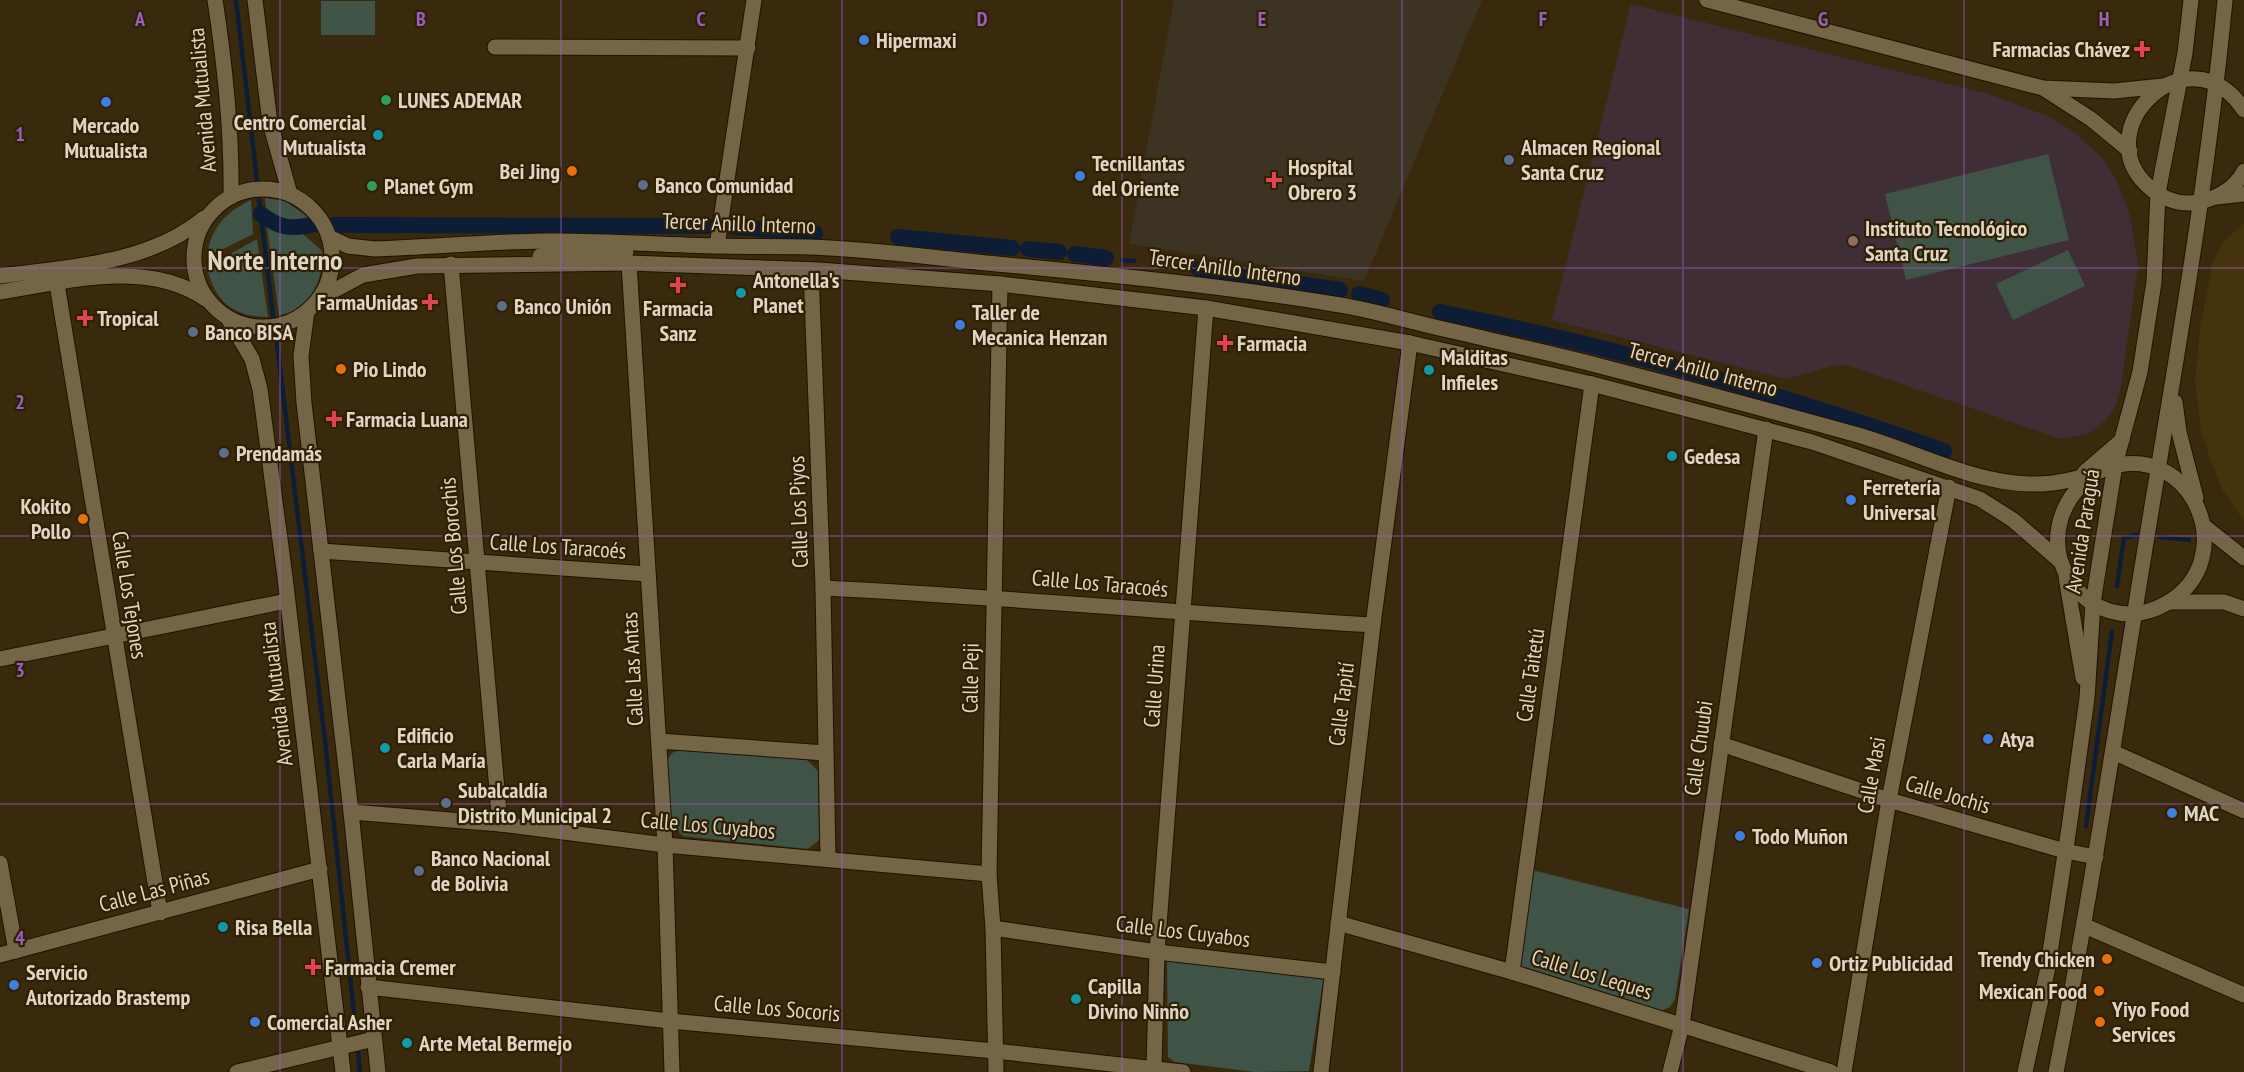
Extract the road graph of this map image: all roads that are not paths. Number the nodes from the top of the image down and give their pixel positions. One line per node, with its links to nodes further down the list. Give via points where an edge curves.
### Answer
1 (215, 0): 19 (street, Avenida Mutualista, via 225,70)
2 (255, 0): 16 (street, via 270,123)
3 (754, 0): 8 (street)
4 (1707, 0): 12 (street)
5 (2191, 0): 9 (street, Avenida Paraguá)
6 (2225, 0): 10 (street)
7 (495, 47): 8 (street)
8 (748, 48): 24 (street)
9 (2178, 80): 10 (street); 11 (street); 17 (street, Avenida Paraguá)
10 (2217, 85): 13 (street); 21 (street)
11 (2163, 86): 12 (street, via 2114,91); 14 (street, via 2143,102 2131,125)
12 (2043, 88): 14 (street, via 2091,119)
13 (2242, 105)
14 (2130, 151): 17 (street, via 2139,175)
15 (2244, 171): 20 (street)
16 (290, 194): 19 (street, via 260,189); 23 (street, via 307,204)
17 (2157, 194): 21 (street, via 2171,200); 48 (street, Avenida Paraguá, via 2154,282 2140,372)
18 (2244, 194): 20 (street)
19 (231, 197): 22 (street)
20 (2217, 197): 21 (street)
21 (2202, 202): 45 (street)
22 (211, 212): 30 (street, via 184,234 159,247 123,257); 37 (street, via 199,233 194,257 198,281)
23 (329, 237): 24 (street, Tercer Anillo Interno, via 348,246 375,249 541,241); 36 (street, via 333,258)
24 (717, 246): 25 (street, Tercer Anillo Interno); 26 (street, via 711,253 695,254 562,252); 29 (street, via 729,255 804,260)
25 (847, 250): 31 (street, Tercer Anillo Interno); 33 (street, via 858,260 877,267 990,277)
26 (514, 263): 27 (street, Tercer Anillo Interno); 28 (street, Tercer Anillo Interno)
27 (629, 263): 29 (street, Tercer Anillo Interno); 59 (street, Calle Las Antas)
28 (451, 264): 36 (street, Tercer Anillo Interno, via 380,270); 57 (street, Calle Los Borochis)
29 (815, 270): 33 (street, Tercer Anillo Interno); 60 (street, Calle Los Piyos)
30 (0, 276)
31 (1147, 278): 33 (street, via 1124,288 1008,279); 39 (street, Tercer Anillo Interno)
32 (57, 284): 34 (street); 37 (street, via 147,277 179,284); 69 (street, Calle Los Tejones)
33 (1000, 284): 35 (street, Tercer Anillo Interno); 61 (street, Calle Peji)
34 (0, 292)
35 (1114, 297): 38 (street, Tercer Anillo Interno); 39 (street, via 1142,291 1326,322)
36 (320, 298): 40 (street)
37 (209, 302): 41 (street)
38 (1206, 308): 42 (street, Tercer Anillo Interno); 66 (street, Calle Urina)
39 (1343, 309): 43 (street, via 1346,323 1351,326 1508,358); 47 (street, Tercer Anillo Interno, via 1596,364)
40 (308, 311): 41 (street, via 282,325 254,327); 55 (street, via 301,356)
41 (228, 318): 62 (street, Avenida Mutualista, via 252,360 260,388)
42 (1410, 343): 43 (street, Tercer Anillo Interno); 68 (street, Calle Tapití)
43 (1538, 372): 44 (street, Tercer Anillo Interno)
44 (1592, 384): 46 (street, Tercer Anillo Interno); 47 (street, via 1612,379 1778,424); 95 (street, Calle Taitetú)
45 (2173, 385): 50 (street); 53 (street, via 2179,432)
46 (1766, 429): 52 (street, Tercer Anillo Interno); 73 (street, Calle Chuubi)
47 (1850, 434): 51 (street, Tercer Anillo Interno, via 1973,474 2024,484)
48 (2122, 440): 49 (street, Avenida Paraguá); 51 (street)
49 (2115, 465): 50 (street, Tercer Anillo Interno); 51 (street, Tercer Anillo Interno); 64 (street, Avenida Paraguá)
50 (2158, 468): 53 (street, Tercer Anillo Interno, via 2175,478); 67 (street)
51 (2088, 475): 58 (street, Tercer Anillo Interno, via 2062,511 2056,540)
52 (1949, 486): 58 (street, Tercer Anillo Interno, via 1980,499 2013,520); 76 (street, Calle Masi)
53 (2199, 507): 54 (street, Tercer Anillo Interno)
54 (2204, 525): 56 (street); 63 (street, Tercer Anillo Interno, via 2205,548 2198,569 2186,588)
55 (321, 551): 57 (street, Calle Los Taracoés); 78 (street)
56 (2244, 558)
57 (477, 564): 59 (street, Calle Los Taracoés); 79 (street, Calle Los Borochis)
58 (2062, 567): 64 (street, Tercer Anillo Interno, via 2077,590); 71 (street)
59 (648, 574): 72 (street, Calle Las Antas)
60 (823, 588): 61 (street, Calle Los Taracoés); 75 (street, Calle Los Piyos)
61 (994, 597): 66 (street, Calle Los Taracoés); 86 (street, Calle Peji)
62 (287, 601): 69 (street); 85 (street, Avenida Mutualista)
63 (2169, 602): 65 (street, Tercer Anillo Interno, via 2224,602); 67 (street, Tercer Anillo Interno)
64 (2093, 603): 67 (street, Tercer Anillo Interno, via 2113,611); 71 (street, Avenida Paraguá)
65 (2244, 609)
66 (1182, 613): 68 (street, Calle Los Taracoés); 92 (street, Calle Urina)
67 (2135, 613): 74 (street)
68 (1373, 625): 88 (street, Calle Tapití)
69 (113, 635): 70 (street); 87 (street, Calle Los Tejones)
70 (0, 659)
71 (2087, 698): 81 (street, Avenida Paraguá)
72 (658, 741): 75 (street); 80 (street, Calle Las Antas)
73 (1721, 744): 76 (street, Calle Jochis); 99 (street, Calle Chuubi)
74 (2113, 752): 77 (street); 82 (street)
75 (826, 753): 83 (street, Calle Los Piyos)
76 (1889, 800): 81 (street, Calle Jochis); 113 (street, Calle Masi)
77 (2244, 811)
78 (351, 812): 79 (street, Calle Los Cuyabos); 96 (street)
79 (500, 824): 80 (street, Calle Los Cuyabos)
80 (665, 845): 83 (street, Calle Los Cuyabos); 98 (street, Calle Las Antas)
81 (2065, 851): 82 (street, Calle Jochis); 114 (street, Avenida Paraguá, via 2047,972)
82 (2096, 857): 89 (street)
83 (828, 858): 86 (street, Calle Los Cuyabos)
84 (0, 863): 91 (street)
85 (320, 869): 87 (street, Calle Las Piñas); 101 (street, Avenida Mutualista)
86 (989, 874): 90 (street, Calle Peji)
87 (160, 913): 91 (street, Calle Las Piñas)
88 (1338, 923): 94 (street, Calle Tapití); 95 (street, Calle Los Leques)
89 (2085, 926): 97 (street); 115 (street)
90 (993, 928): 92 (street, Calle Los Cuyabos); 102 (street, Calle Peji)
91 (16, 951): 93 (street, Calle Las Piñas)
92 (1157, 952): 94 (street, Calle Los Cuyabos); 103 (street, Calle Urina)
93 (0, 955)
94 (1333, 972): 110 (street, Calle Tapití)
95 (1512, 972): 99 (street, Calle Los Leques)
96 (368, 987): 98 (street, Calle Los Socoris); 100 (street)
97 (2244, 995)
98 (670, 1021): 102 (street, Calle Los Socoris); 107 (street, Calle Las Antas)
99 (1682, 1025): 111 (street, Calle Chuubi); 112 (street, Calle Los Leques)
100 (372, 1040): 101 (street); 106 (street)
101 (342, 1045): 104 (street); 105 (street, Avenida Mutualista)
102 (995, 1051): 103 (street, Calle Los Socoris); 108 (street, Calle Peji)
103 (1154, 1068): 109 (street, Calle Los Socoris)
104 (237, 1072)
105 (343, 1072)
106 (378, 1072)
107 (672, 1072)
108 (996, 1072)
109 (1183, 1072)
110 (1321, 1072)
111 (1670, 1072)
112 (1831, 1072)
113 (1844, 1072)
114 (2025, 1072)
115 (2056, 1072)

